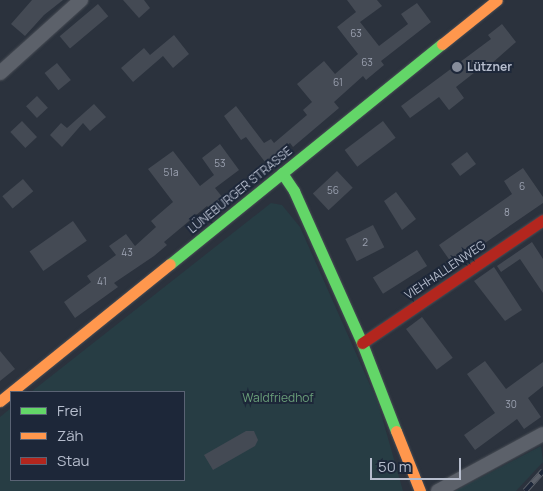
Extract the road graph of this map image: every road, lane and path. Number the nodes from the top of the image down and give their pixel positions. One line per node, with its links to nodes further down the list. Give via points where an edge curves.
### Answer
1 (81, 0): 3 (street)
2 (487, 3): 4 (main road, LÜNEBURGER STRASSE)
3 (0, 73)
4 (282, 173): 6 (main road, via 294,192); 7 (main road, LÜNEBURGER STRASSE)
5 (543, 220): 6 (main road, VIEHHALLENWEG)
6 (362, 343): 11 (main road)
7 (12, 391)
8 (10, 393): 9 (main road, LÜNEBURGER STRASSE)
9 (0, 401)
10 (543, 434): 12 (street)
11 (420, 491)
12 (438, 491)

